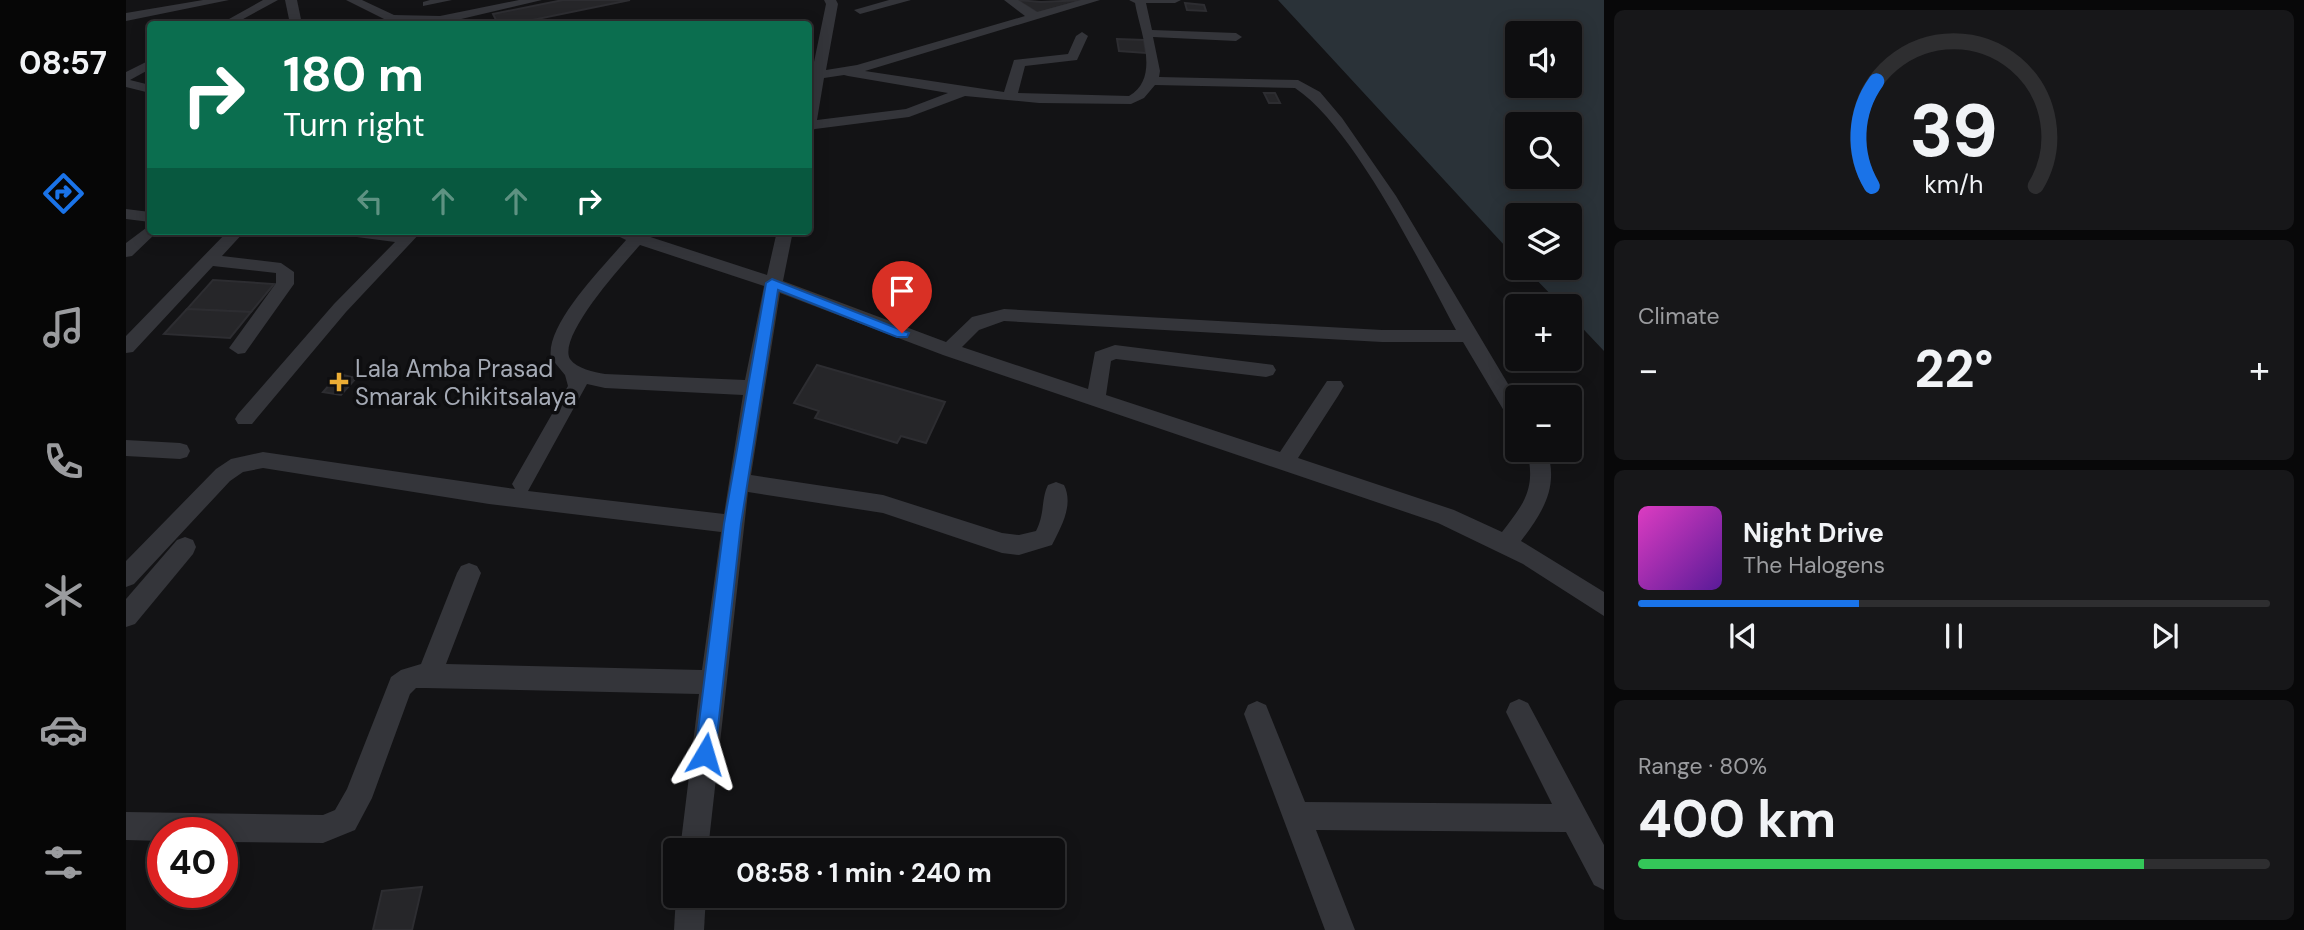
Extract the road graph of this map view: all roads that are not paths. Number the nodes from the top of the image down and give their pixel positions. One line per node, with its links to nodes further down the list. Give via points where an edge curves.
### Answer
1 (223, 0): 16 (street)
2 (272, 0): 3 (street); 21 (street)
3 (281, 0)
4 (291, 0): 22 (street)
5 (352, 0): 23 (street, via 392,18)
6 (446, 0): 15 (street)
7 (536, 0): 24 (street)
8 (830, 0): 30 (street)
9 (905, 0): 17 (street)
10 (1010, 0): 18 (street)
11 (1094, 0): 18 (street)
12 (1135, 0): 13 (street)
13 (1140, 0): 14 (street); 25 (street)
14 (1175, 0)
15 (427, 4)
16 (181, 7): 19 (street); 20 (street)
17 (860, 10)
18 (1034, 16): 29 (street)
19 (126, 17)
20 (182, 21)
21 (232, 21)
22 (295, 21)
23 (426, 21)
24 (442, 21)
25 (1148, 33): 27 (street); 32 (street)
26 (1082, 36): 35 (street, via 1073,57 1019,63)
27 (1236, 37)
28 (147, 66): 31 (street)
29 (848, 72): 30 (street); 34 (street)
30 (815, 73): 36 (street)
31 (127, 78): 33 (street)
32 (1152, 81): 35 (street, via 1137,98 1122,102); 49 (street, via 1308,87 1364,159 1445,288)
33 (147, 88)
34 (964, 92): 35 (street); 37 (street, via 909,113)
35 (1010, 96)
36 (812, 100)
37 (812, 127)
38 (126, 214): 39 (street)
39 (147, 216)
40 (147, 233): 46 (street)
41 (233, 235): 47 (street)
42 (409, 235): 59 (street)
43 (628, 235): 45 (street)
44 (784, 235): 48 (street)
45 (637, 238): 48 (street); 54 (street, via 597,285 562,338 563,362)
46 (126, 252)
47 (210, 260): 50 (street); 51 (street, via 285,272 285,284)
48 (772, 283): 52 (street); 56 (street)
49 (1468, 336): 52 (street, via 1382,337 1004,314 977,320); 57 (street)
50 (126, 347)
51 (238, 348)
52 (950, 350): 58 (street)
53 (1266, 370): 58 (street, via 1115,352 1102,357)
54 (574, 372): 56 (street, via 605,381); 65 (street, via 578,386)
55 (1334, 386): 63 (street, via 1298,435)
56 (755, 388): 64 (street)
57 (1505, 396)
58 (1096, 399): 63 (street)
59 (245, 419)
60 (126, 448): 61 (street)
61 (180, 451)
62 (1541, 462): 68 (street, via 1543,488)
63 (1286, 463): 68 (street, via 1412,503)
64 (740, 482): 66 (street, via 883,504 1019,545 1044,538 1050,530); 67 (street)
65 (523, 484)
66 (1056, 491)
67 (733, 524): 71 (street, via 489,495 263,460 238,464 223,475); 75 (street)
68 (1506, 544): 72 (street)
69 (185, 548): 73 (street)
70 (469, 573): 74 (street)
71 (126, 578)
72 (1604, 605)
73 (126, 616)
74 (429, 676): 75 (street); 80 (street, via 407,678 400,686 359,798 345,820 323,829)
75 (714, 682): 81 (street)
76 (1519, 712): 79 (street)
77 (1257, 714): 78 (street)
78 (1297, 816): 79 (street); 85 (street)
79 (1574, 818): 82 (street)
80 (126, 826)
81 (695, 838)
82 (1604, 875)
83 (690, 908): 84 (street)
84 (689, 930)
85 (1340, 930)

